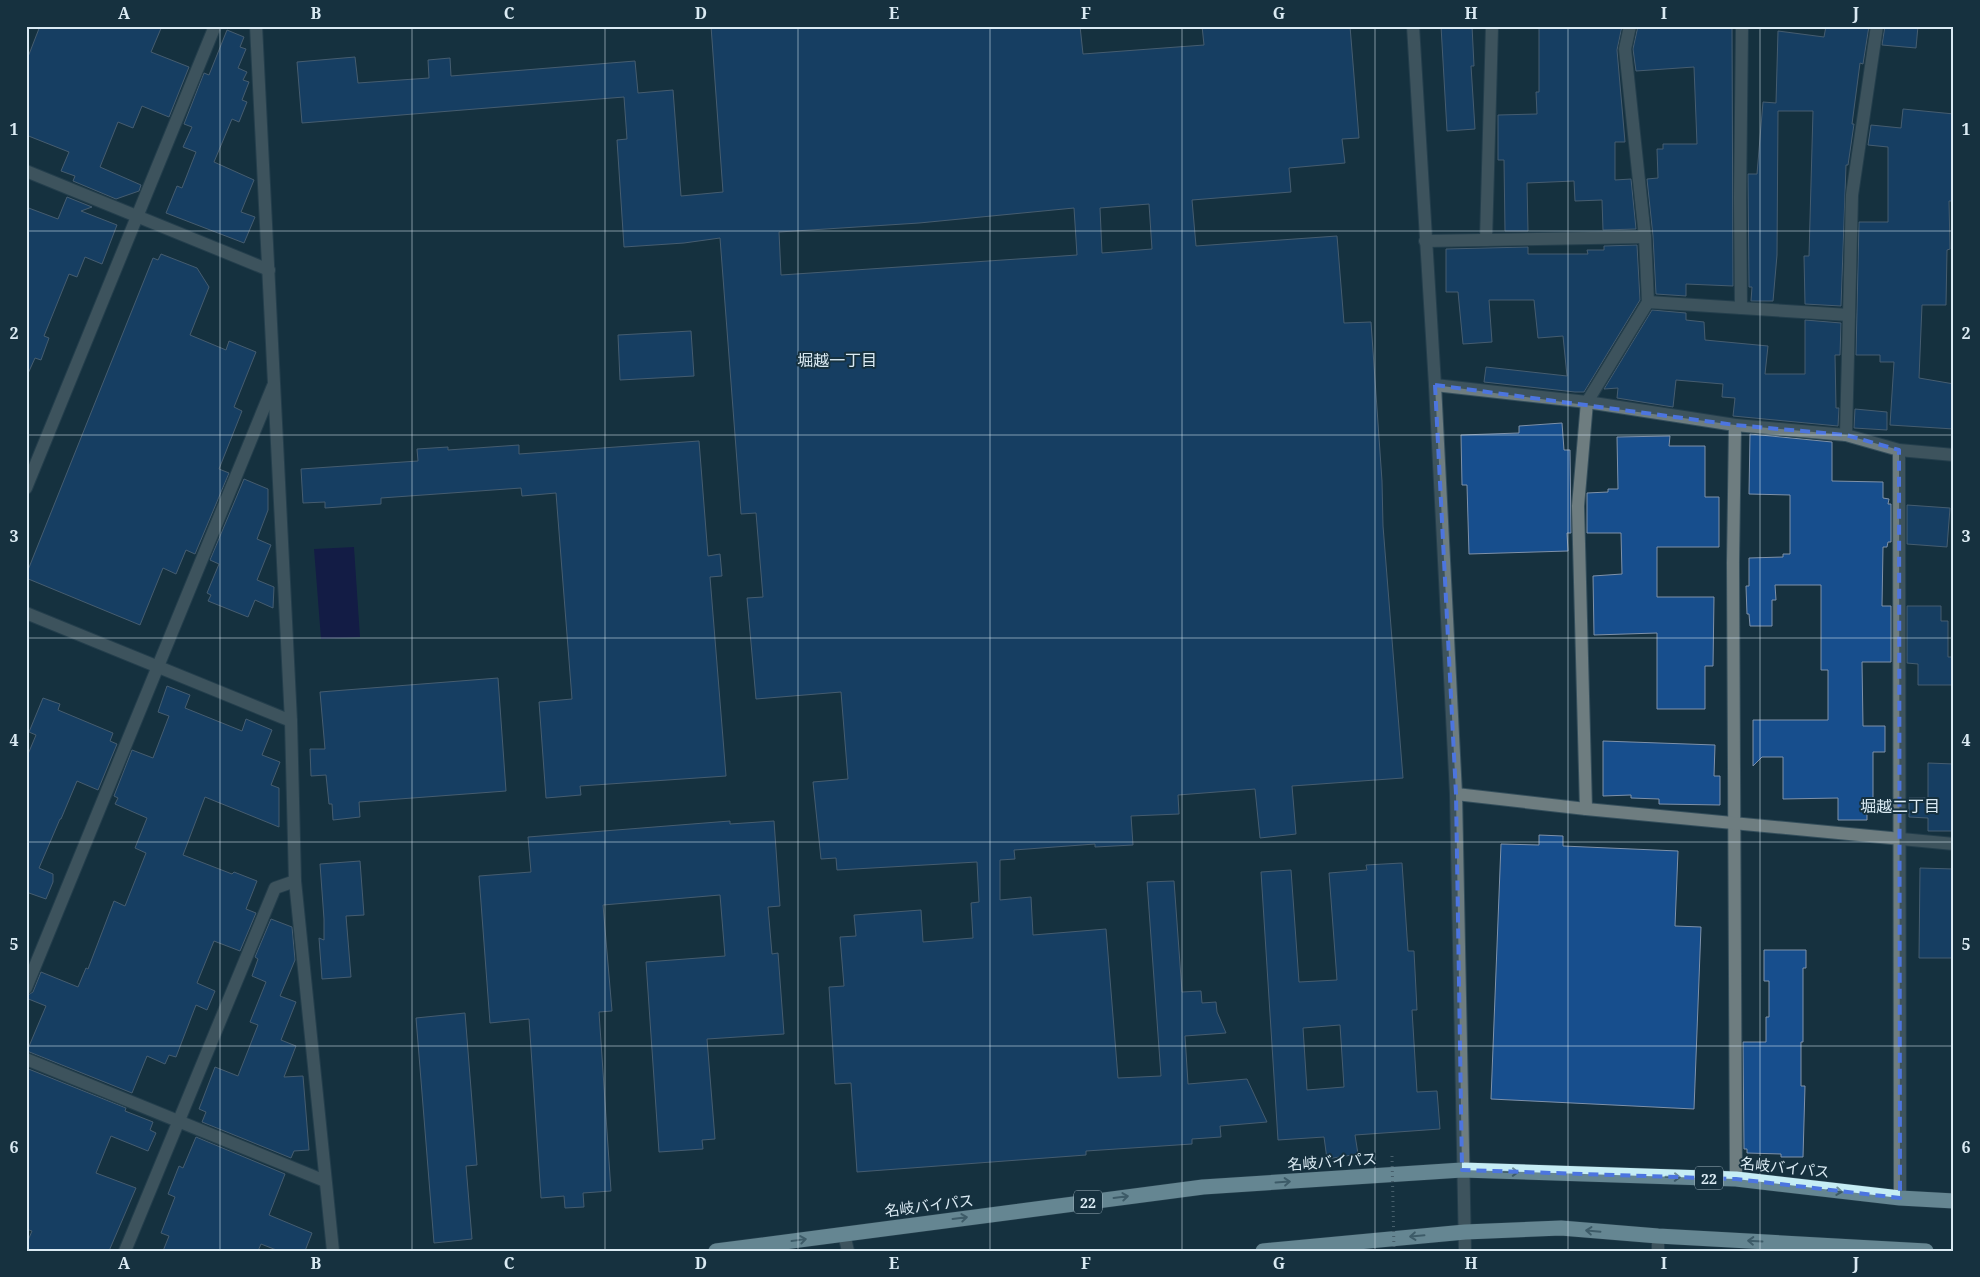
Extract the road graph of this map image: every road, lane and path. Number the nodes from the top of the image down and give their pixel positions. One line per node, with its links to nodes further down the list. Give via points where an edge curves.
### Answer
1 (215, 26): 9 (street)
2 (256, 26): 13 (street)
3 (1413, 26): 12 (street)
4 (1492, 26): 11 (street)
5 (1630, 26): 10 (street, via 1625,49)
6 (1742, 26): 15 (street)
7 (1877, 26): 16 (street, via 1852,195)
8 (26, 170): 9 (street)
9 (137, 216): 13 (street); 24 (street)
10 (1644, 237): 11 (street); 14 (street)
11 (1486, 240): 12 (street)
12 (1425, 241): 18 (street)
13 (269, 270): 17 (street)
14 (1648, 302): 15 (street); 19 (street)
15 (1741, 308): 16 (street)
16 (1850, 315): 21 (street)
17 (275, 381): 26 (street); 27 (street)
18 (1435, 385): 19 (street); 28 (street)
19 (1587, 402): 20 (street); 29 (street, via 1578,506)
20 (1734, 425): 21 (street); 30 (street)
21 (1846, 435): 22 (street)
22 (1899, 450): 23 (street); 31 (street)
23 (1954, 455)
24 (26, 488)
25 (26, 613): 26 (street)
26 (158, 667): 27 (street); 34 (street)
27 (291, 721): 33 (street)
28 (1456, 794): 29 (street); 38 (street)
29 (1586, 809): 30 (street)
30 (1734, 822): 31 (street); 39 (street)
31 (1898, 839): 32 (street); 41 (street)
32 (1954, 844)
33 (294, 880): 36 (street, via 275,888); 40 (street)
34 (26, 988)
35 (26, 1059): 36 (street)
36 (178, 1121): 40 (street); 46 (street)
37 (1392, 1156): 51 (path, bridge)
38 (1462, 1170): 39 (highway, 名岐バイパス / 22, one-way to 39); 43 (street); 44 (highway, 名岐バイパス / 22, one-way to 38, via 1203,1187)
39 (1736, 1179): 41 (highway, 名岐バイパス / 22, one-way to 41)
40 (325, 1181): 47 (street)
41 (1900, 1198): 42 (highway, 名岐バイパス / 22)
42 (1954, 1201)
43 (1465, 1232): 45 (highway, one-way to 43, via 1561,1228); 50 (highway, one-way to 50); 52 (street)
44 (844, 1234): 48 (highway, 名岐バイパス / 22, one-way to 44); 49 (street)
45 (1658, 1244): 53 (highway, one-way to 45)
46 (125, 1251)
47 (333, 1251)
48 (716, 1251)
49 (848, 1251)
50 (1263, 1251)
51 (1394, 1251)
52 (1465, 1251)
53 (1926, 1251)

